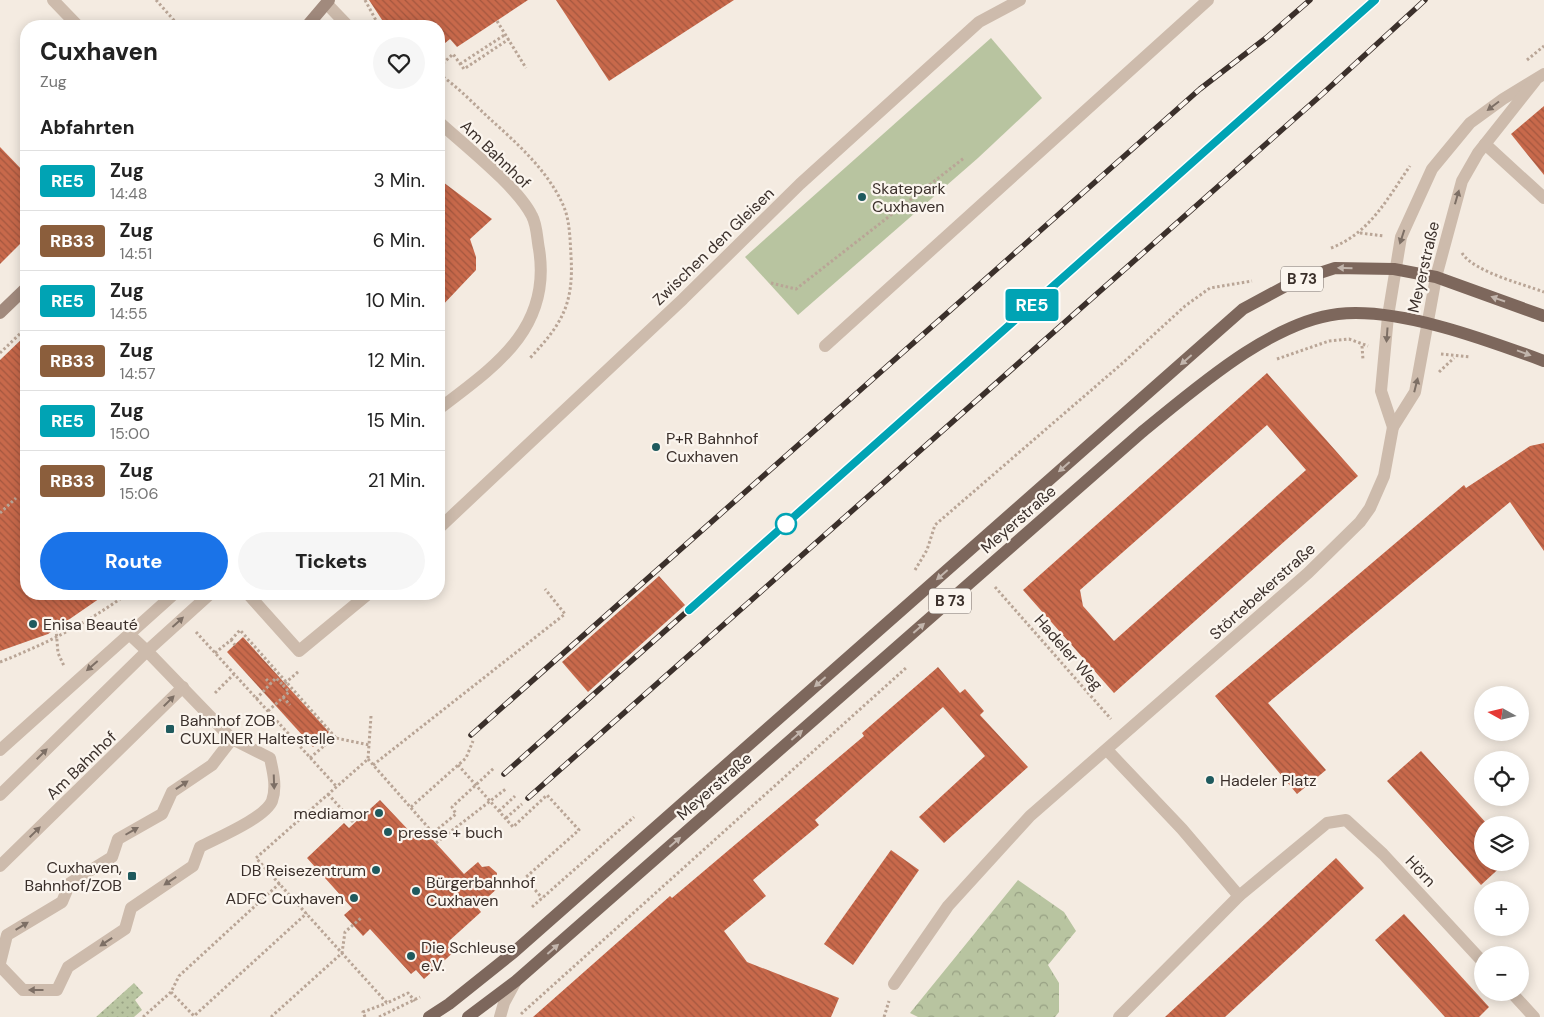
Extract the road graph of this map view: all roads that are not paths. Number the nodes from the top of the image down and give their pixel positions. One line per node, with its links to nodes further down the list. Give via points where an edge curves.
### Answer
1 (53, 0): 5 (street)
2 (1020, 0): 23 (street, Zwischen den Gleisen, via 979,22 800,184)
3 (1208, 0): 19 (street)
4 (328, 2): 6 (street); 7 (street)
5 (72, 20)
6 (312, 20)
7 (343, 20)
8 (1540, 78): 10 (street, Meyerstraße); 12 (street, Meyerstraße, one-way to 12, via 1503,99 1470,124 1432,169 1401,237)
9 (445, 128): 21 (street, Am Bahnhof, via 518,195 533,217 541,261 536,304 522,335 499,362)
10 (1485, 144): 11 (street); 13 (street, Meyerstraße, one-way to 10, via 1462,181)
11 (1544, 198)
12 (1394, 269): 13 (main road, B 73); 16 (street, Störtebekerstraße); 42 (main road, Meyerstraße / B 73, one-way to 42, via 1335,268 1295,281 1243,309 514,952)
13 (1436, 277): 17 (main road, B 73, one-way to 13); 18 (street, Meyerstraße)
14 (20, 294): 15 (street)
15 (0, 313)
16 (1388, 316): 18 (main road, Meyerstraße / B 73); 22 (street, Störtebekerstraße, one-way to 22, via 1381,390); 39 (main road, Meyerstraße / B 73, one-way to 16, via 1142,432 1226,364 1297,326 1319,319 1344,313)
17 (1544, 316)
18 (1427, 324): 20 (main road, B 73, one-way to 20); 22 (street, Störtebekerstraße, one-way to 18, via 1415,392)
19 (825, 346)
20 (1544, 361)
21 (445, 403)
22 (1393, 427): 33 (street, Störtebekerstraße, via 1384,476 1377,495 1360,522 1308,573)
23 (445, 522)
24 (167, 600): 28 (street)
25 (203, 600): 29 (street, one-way to 25)
26 (253, 600): 27 (street, via 299,651)
27 (361, 600)
28 (129, 634): 29 (street); 32 (street, one-way to 32)
29 (147, 651): 30 (street); 34 (street, one-way to 29)
30 (183, 687): 31 (street); 35 (street, Am Bahnhof, one-way to 30)
31 (232, 739): 38 (street, one-way to 31, via 7,935 62,902 70,883 112,857 118,839 162,814 172,792 212,765); 38 (street, one-way to 38, via 270,758 274,790 271,803 259,815 200,847 193,866 131,908 125,929 68,967 57,990 23,990)
32 (0, 750)
33 (1107, 750): 36 (street, via 1182,829); 40 (street, via 1030,816 948,906)
34 (2, 788)
35 (0, 866)
36 (1239, 896): 37 (street, Hörn, via 1327,823 1346,820 1363,833); 45 (street)
37 (1474, 952)
38 (0, 964)
39 (516, 981): 43 (main road, Meyerstraße / B 73); 44 (street)
40 (894, 984)
41 (1519, 1001): 46 (street)
42 (432, 1015)
43 (468, 1017)
44 (500, 1017)
45 (1119, 1017)
46 (1534, 1017)

